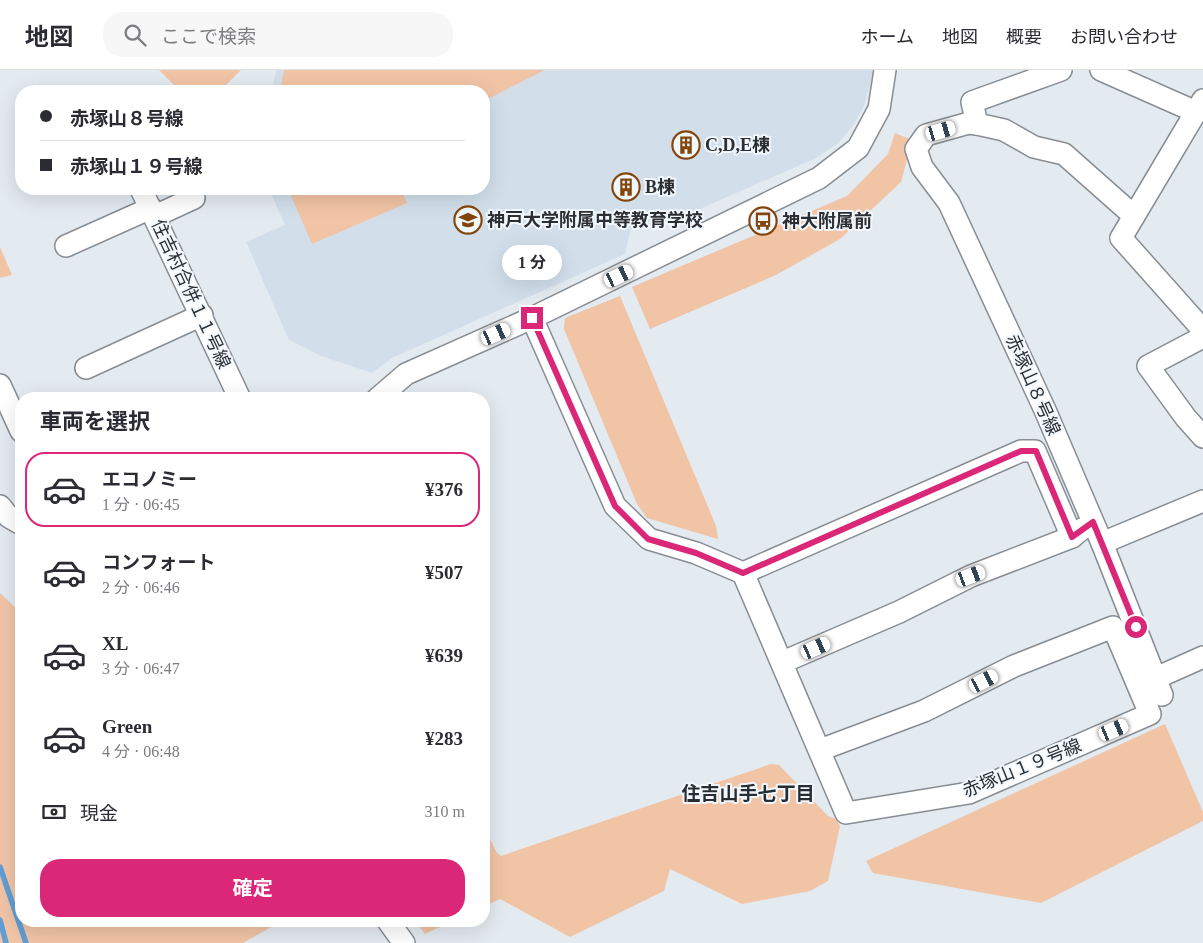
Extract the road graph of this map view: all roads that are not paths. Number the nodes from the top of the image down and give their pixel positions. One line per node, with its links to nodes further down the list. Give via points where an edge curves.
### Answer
1 (885, 70): 12 (street, via 879,109 858,148 819,178)
2 (1061, 70): 5 (street, via 972,102)
3 (1102, 70): 4 (street)
4 (1199, 106): 9 (street)
5 (977, 124): 9 (street, via 1004,130 1034,147 1064,154); 22 (street, 赤塚山８号線, via 969,123 926,135 916,149 922,167 949,203)
6 (145, 195): 8 (street, 住吉村合併１１号線)
7 (194, 198): 8 (street)
8 (153, 212): 10 (street); 11 (street, 住吉村合併１１号線)
9 (1134, 216): 13 (street, via 1121,238)
10 (66, 246)
11 (202, 315): 15 (street); 17 (street, 住吉村合併１１号線)
12 (532, 318): 18 (street, via 406,374); 25 (street, via 615,506 648,539 696,553)
13 (1203, 330)
14 (1203, 337): 20 (street, via 1148,366)
15 (86, 368)
16 (0, 385): 19 (street)
17 (237, 392)
18 (385, 392)
19 (15, 418)
20 (1203, 437)
21 (1203, 501): 24 (street)
22 (1093, 522): 23 (street); 24 (street, 赤塚山８号線)
23 (1072, 537): 25 (street, via 1036,451 1021,451); 27 (street, via 971,576 899,612)
24 (1102, 543): 26 (street, 赤塚山８号線, via 1159,686)
25 (743, 573): 27 (street, 赤塚山１９号線)
26 (1203, 657)
27 (783, 662): 28 (street, 赤塚山１９号線)
28 (820, 750): 28 (street, 赤塚山１９号線, via 846,813 969,793 1150,714 1113,627 1014,666 924,711)
29 (392, 927): 30 (street)
30 (404, 943)

